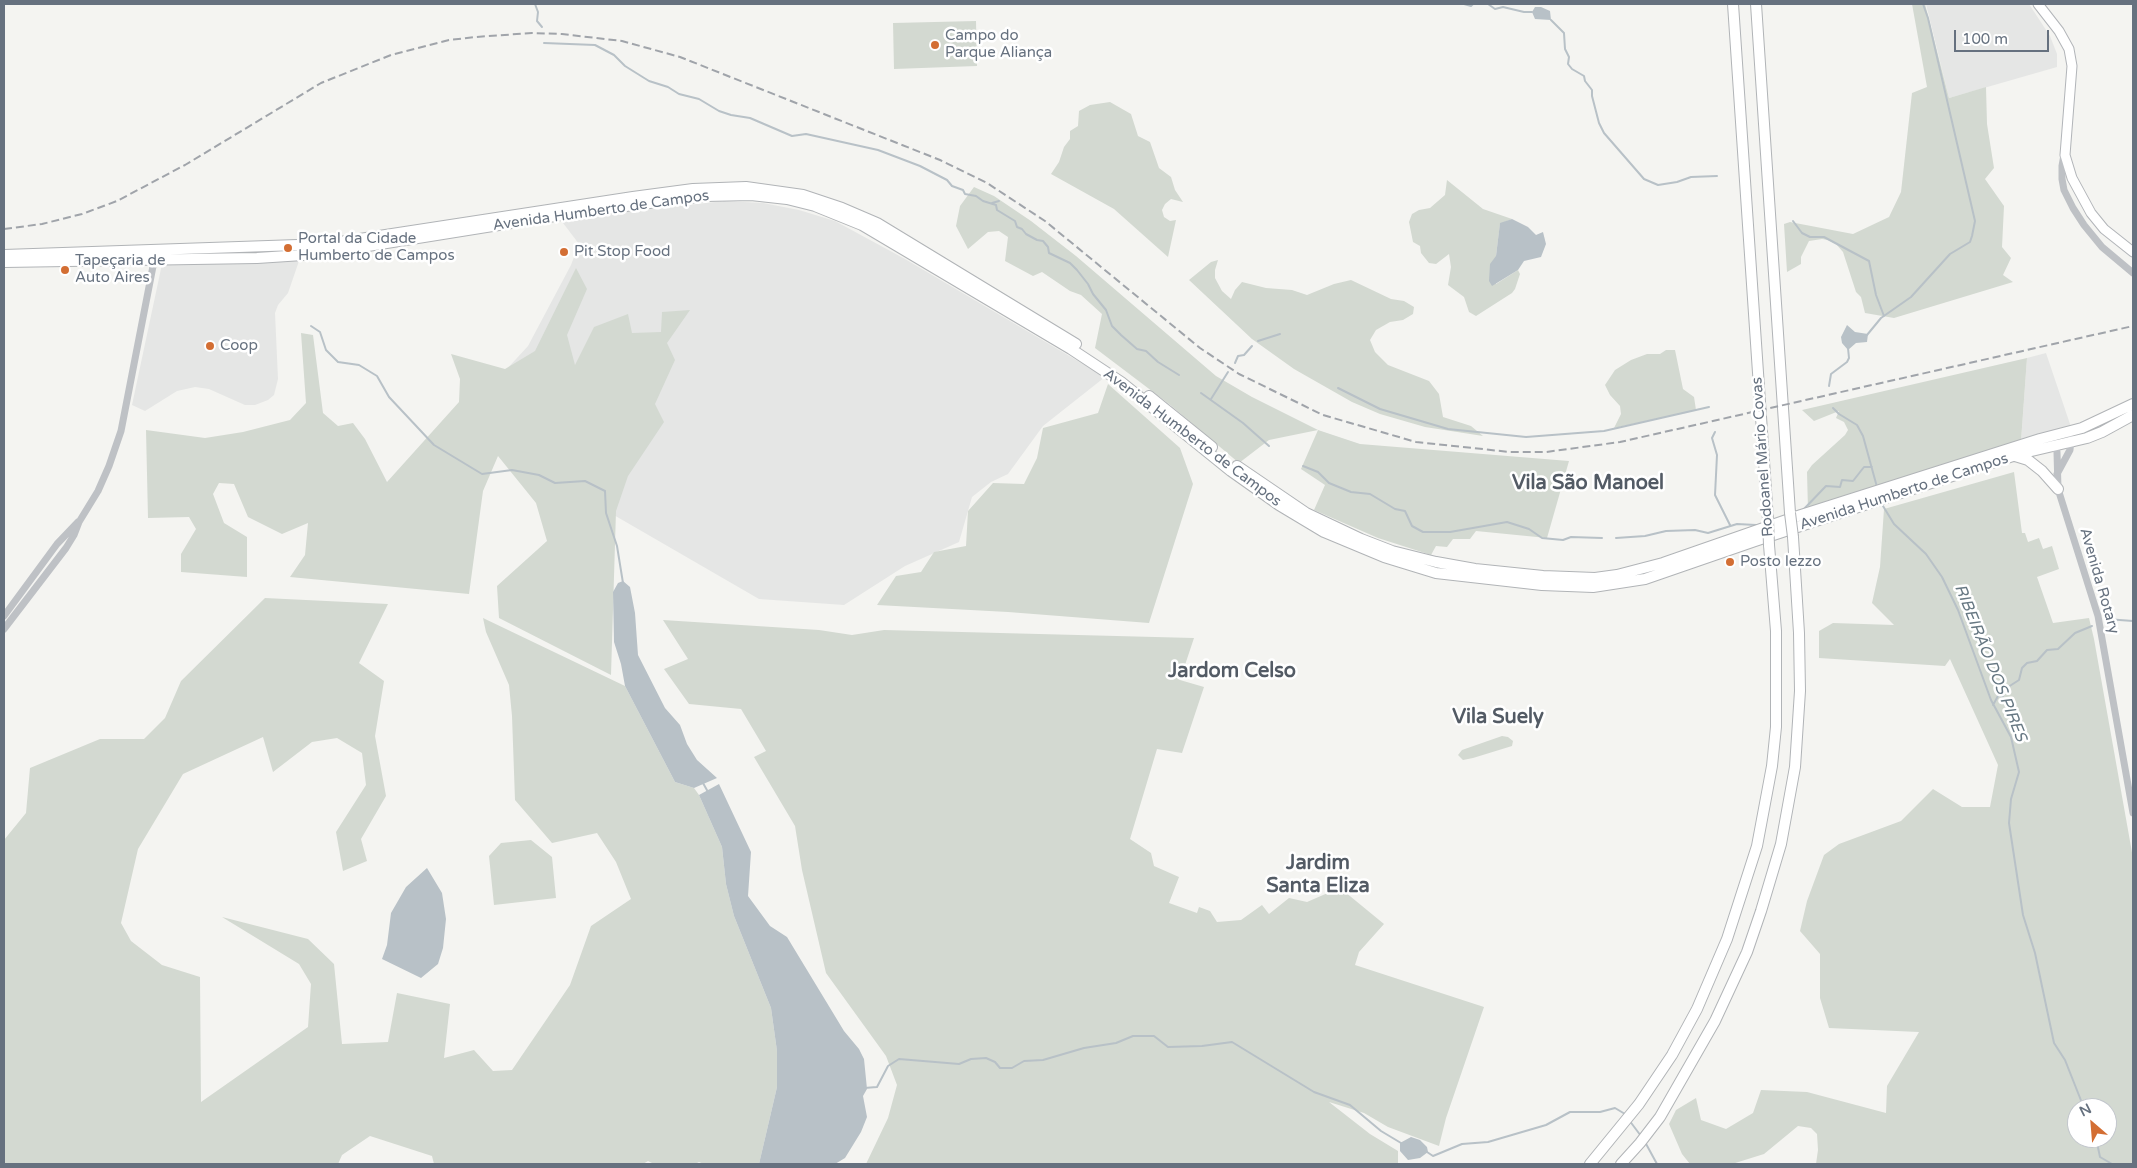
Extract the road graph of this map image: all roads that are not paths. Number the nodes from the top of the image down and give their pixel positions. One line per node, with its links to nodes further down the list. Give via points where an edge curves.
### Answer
1 (1733, 4): 23 (highway, Rodoanel Mário Covas, bridge, via 1776,631 1777,691 1772,766 1757,846 1728,939 1697,1009 1672,1055 1628,1119)
2 (1756, 4): 24 (highway, Rodoanel Mário Covas, bridge, via 1799,633 1800,691 1795,767 1781,844 1747,952 1715,1022 1660,1117)
3 (2038, 4): 4 (main road, via 2069,48 2072,66)
4 (2064, 155): 6 (main road, via 2091,213 2104,229); 10 (street, via 2062,179 2073,208 2102,247)
5 (507, 220): 8 (highway, Avenida Humberto de Campos, via 327,244); 8 (highway, Avenida Humberto de Campos, via 318,254 257,258); 11 (highway, Avenida Humberto de Campos, via 704,196 751,196 815,206 887,234)
6 (2133, 252)
7 (4, 255): 8 (highway)
8 (156, 255): 9 (highway); 19 (street, via 121,431 98,491)
9 (4, 262)
10 (2133, 273)
11 (1072, 346): 15 (highway, Avenida Humberto de Campos, via 1132,382 1242,470 1329,524 1392,551 1436,562 1544,576 1595,578 1641,569 1801,515); 16 (highway, Avenida Humberto de Campos, via 1255,488 1324,532 1384,557 1436,573 1478,579 1578,587 1645,579)
12 (2133, 404): 14 (highway, Avenida Humberto de Campos)
13 (2133, 415): 14 (highway, Avenida Humberto de Campos, via 2102,432)
14 (2071, 437): 15 (highway, Avenida Humberto de Campos); 17 (street, via 2067,458)
15 (2053, 440): 16 (highway, Avenida Humberto de Campos); 17 (street, Avenida Rotary, via 2057,452)
16 (2014, 456): 18 (highway, via 2028,460)
17 (2057, 475): 18 (street, Avenida Rotary)
18 (2058, 489): 22 (street, Avenida Rotary, via 2098,616)
19 (78, 522): 20 (street, via 57,544); 21 (street, via 66,548)
20 (4, 616)
21 (4, 629)
22 (2133, 813)
23 (1590, 1164)
24 (1621, 1164)

